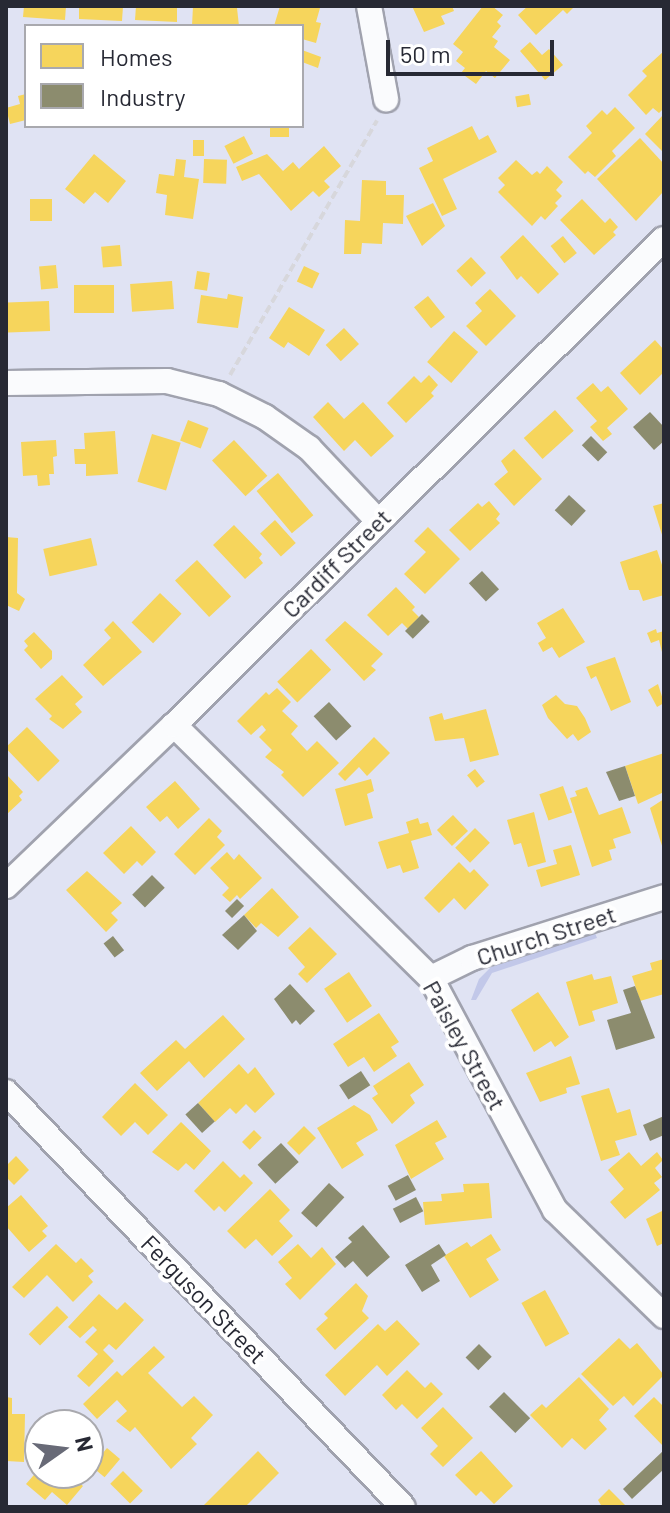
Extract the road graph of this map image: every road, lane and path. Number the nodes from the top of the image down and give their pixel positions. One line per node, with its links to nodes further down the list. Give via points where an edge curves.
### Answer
1 (369, 6): 2 (street)
2 (386, 99): 5 (path, via 366,143)
3 (664, 239): 6 (street, Cardiff Street)
4 (6, 383): 5 (street, via 167,381)
5 (219, 394): 6 (street, via 309,448)
6 (378, 521): 7 (street, Cardiff Street)
7 (174, 725): 8 (street, Cardiff Street); 10 (street, Paisley Street)
8 (6, 886)
9 (664, 897): 10 (street, Church Street, via 483,954)
10 (431, 978): 12 (street, Paisley Street, via 555,1210)
11 (6, 1092): 13 (street, Ferguson Street)
12 (664, 1316)
13 (403, 1507)

